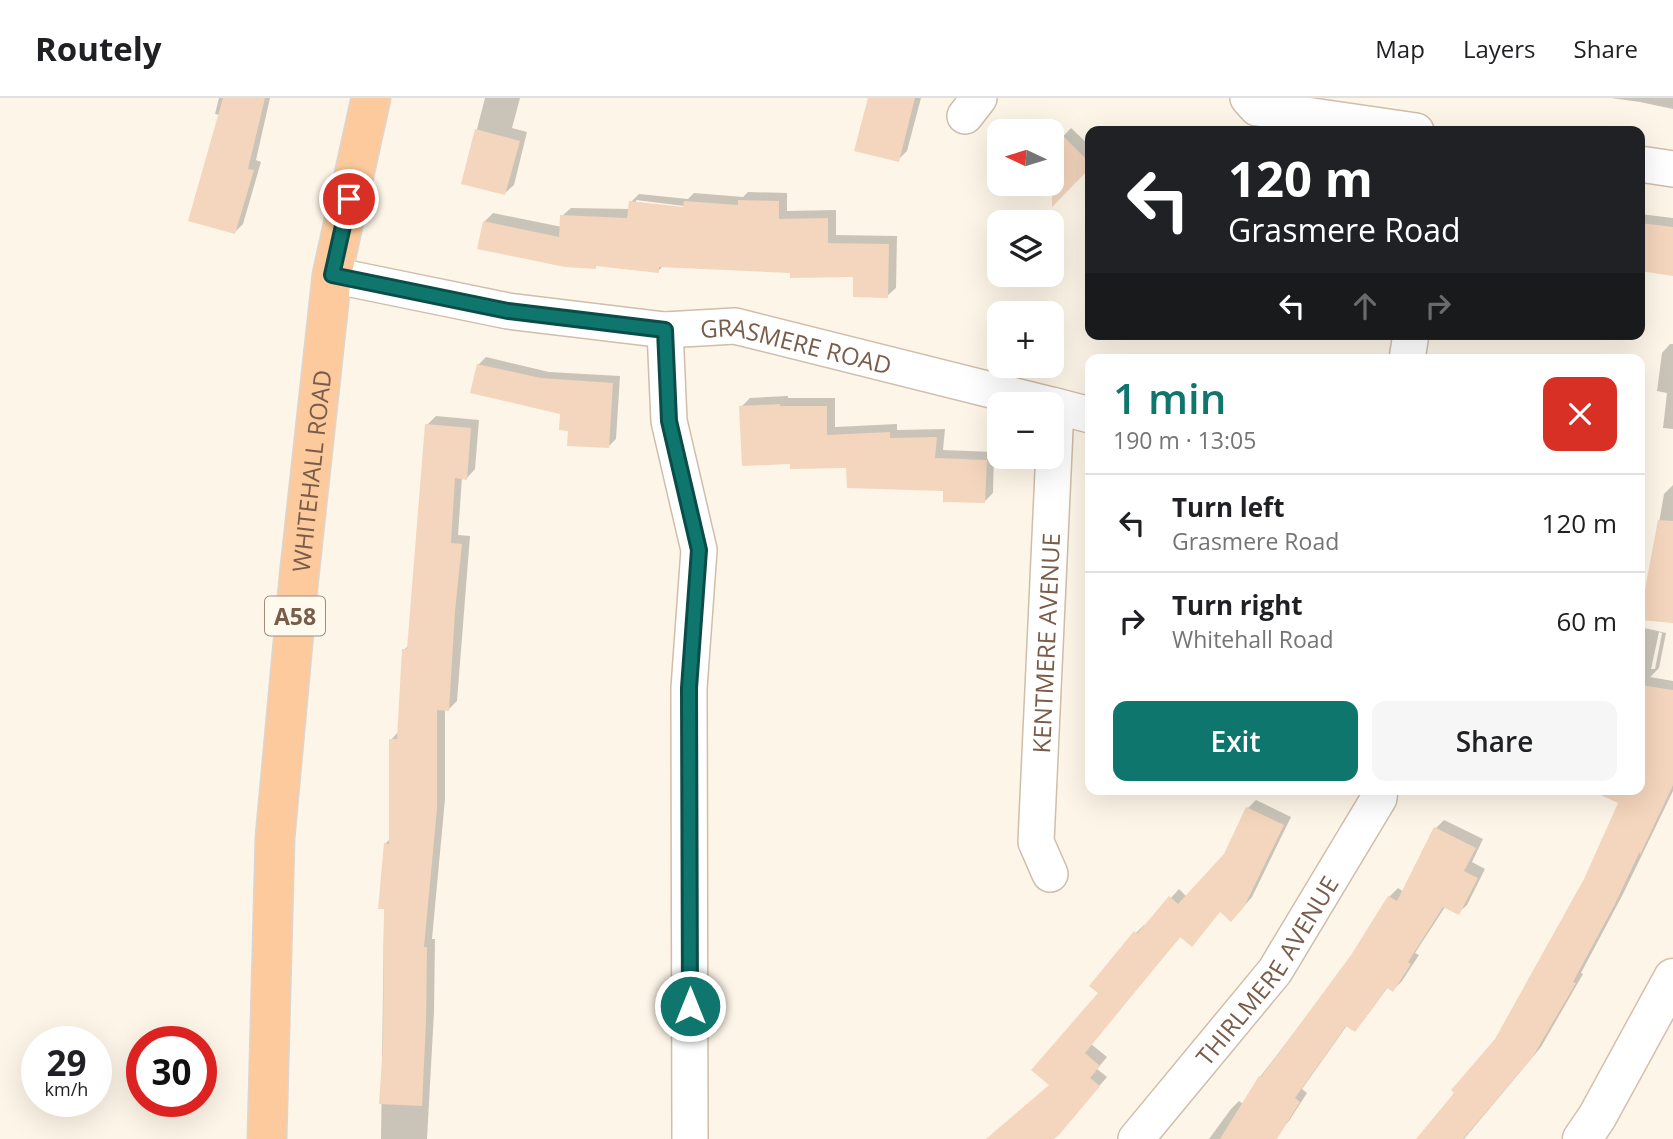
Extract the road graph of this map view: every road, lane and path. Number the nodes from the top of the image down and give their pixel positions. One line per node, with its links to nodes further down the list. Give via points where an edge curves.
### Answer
1 (371, 98): 6 (highway, WHITEHALL ROAD / A58)
2 (1248, 98): 3 (street, via 1257,108)
3 (1381, 126)
4 (1645, 165): 5 (street)
5 (1673, 169)
6 (332, 275): 7 (street, GRASMERE ROAD, via 508,311); 15 (highway, WHITEHALL ROAD / A58, via 275,838)
7 (665, 330): 8 (street, GRASMERE ROAD, via 734,326); 16 (street, via 669,421 699,550 689,688)
8 (1000, 392)
9 (1064, 408): 10 (street, GRASMERE ROAD)
10 (1085, 414)
11 (1050, 469): 13 (street, KENTMERE AVENUE, via 1036,842)
12 (1380, 795): 17 (street, THIRLMERE AVENUE, via 1275,971)
13 (1050, 874)
14 (1673, 978): 18 (main road)
15 (267, 1139)
16 (690, 1139)
17 (1136, 1139)
18 (1582, 1139)

